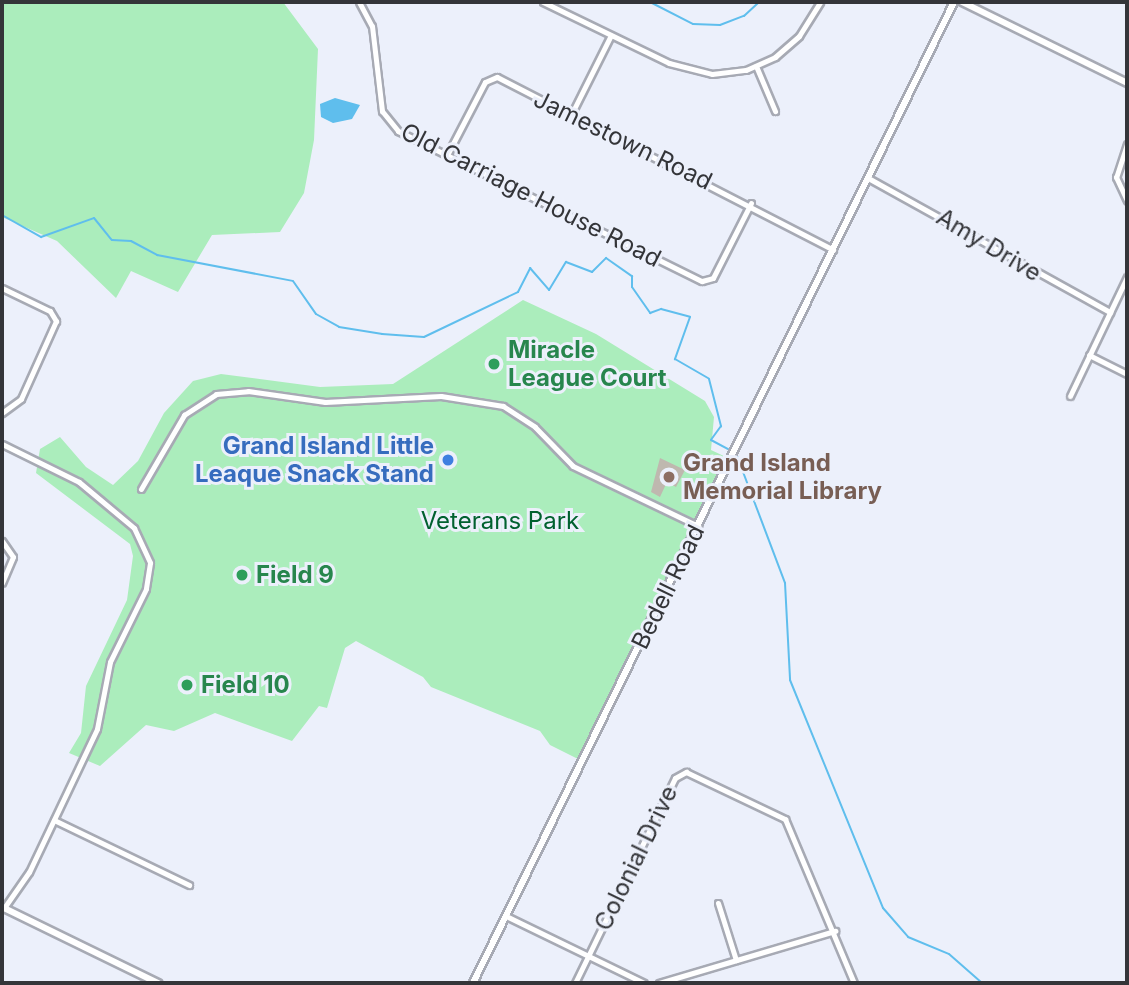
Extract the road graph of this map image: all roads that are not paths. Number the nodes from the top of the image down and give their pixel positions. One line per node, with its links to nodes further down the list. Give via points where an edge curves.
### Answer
1 (359, 2): 12 (street, Old Carriage House Road, via 372,26 379,99 387,121)
2 (544, 2): 6 (street)
3 (820, 2): 7 (street, via 791,44)
4 (954, 2): 13 (street, Bedell Road)
5 (962, 2): 8 (street)
6 (611, 35): 7 (street, via 690,71 723,74); 10 (street)
7 (756, 66): 9 (street)
8 (1127, 83)
9 (775, 111)
10 (571, 115): 12 (street, Jamestown Road, via 497,78 485,82); 15 (street, Jamestown Road)
11 (1127, 144): 14 (street, via 1116,170)
12 (447, 155): 15 (street, Old Carriage House Road, via 702,281 713,278)
13 (868, 178): 16 (street, Bedell Road); 19 (street, Amy Drive)
14 (1127, 201)
15 (751, 203): 16 (street, Jamestown Road)
16 (833, 250): 26 (street, Bedell Road)
17 (1127, 277): 19 (street)
18 (2, 288): 23 (street, via 50,311 56,321 21,399)
19 (1110, 312): 20 (street)
20 (1089, 355): 21 (street); 22 (street)
21 (1127, 374)
22 (1070, 396)
23 (2, 413)
24 (2, 444): 29 (street, via 79,482 134,528 150,563 146,589 110,662 97,729)
25 (141, 489): 26 (street, via 184,415 216,394 248,391 325,402 441,396 503,406 535,427 573,466)
26 (698, 526): 33 (street, Bedell Road)
27 (2, 541): 28 (street, via 13,556)
28 (2, 583)
29 (54, 820): 30 (street); 32 (street)
30 (189, 885)
31 (718, 903): 36 (street)
32 (3, 908): 37 (street)
33 (506, 916): 35 (street); 38 (street, Bedell Road)
34 (835, 931): 35 (street, Colonial Drive, via 785,819 686,772 675,778); 36 (street); 42 (street, Colonial Drive)
35 (588, 957): 39 (street, Colonial Drive); 40 (street)
36 (736, 960): 41 (street)
37 (158, 983)
38 (473, 983)
39 (575, 983)
40 (644, 983)
41 (659, 983)
42 (854, 983)

